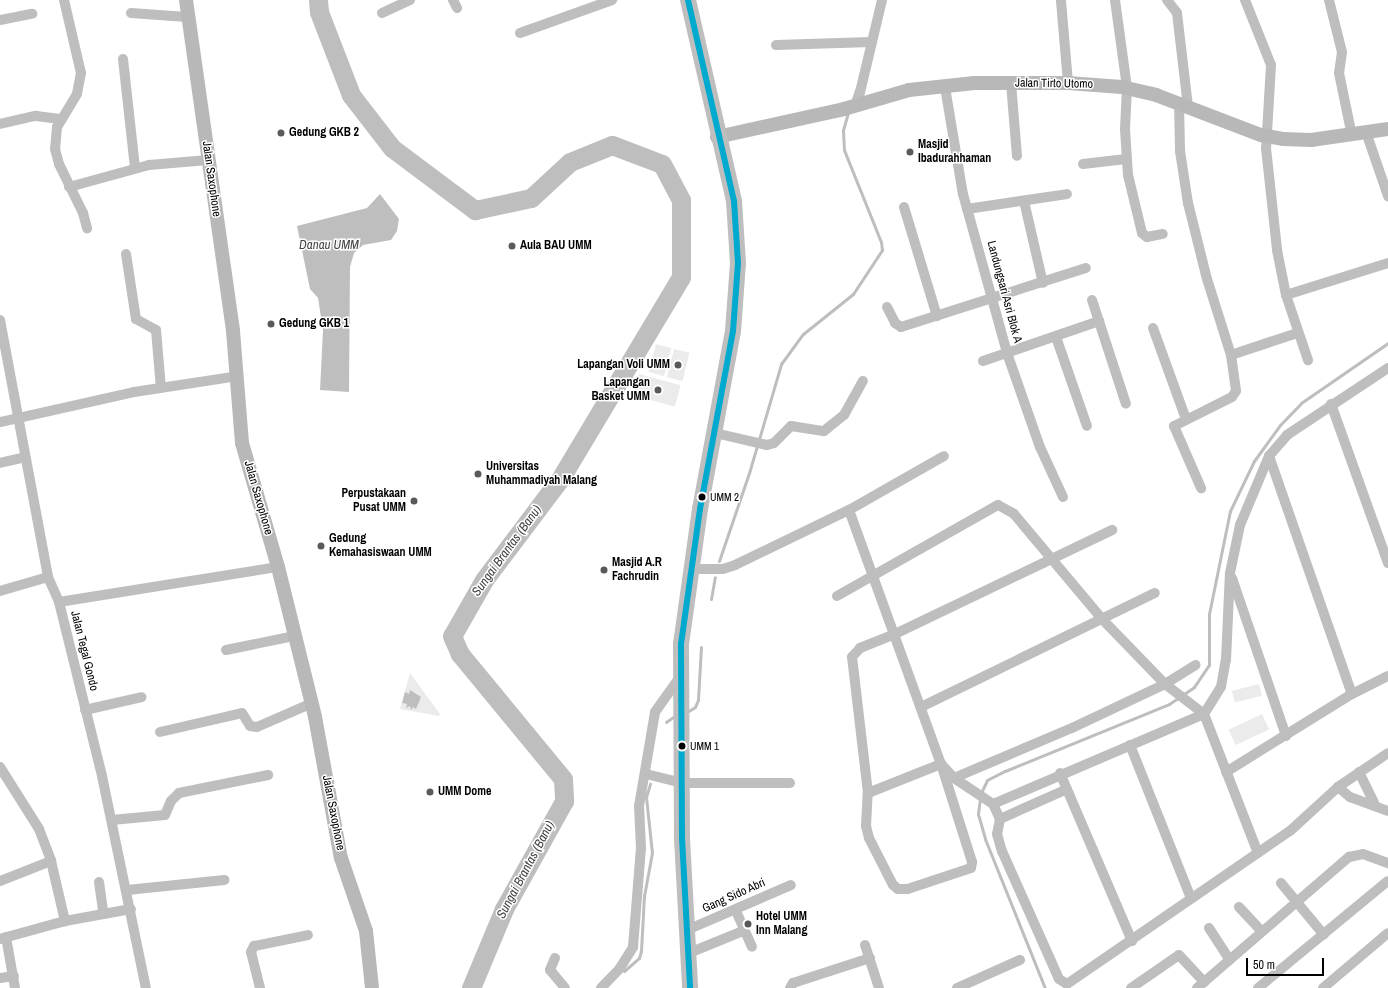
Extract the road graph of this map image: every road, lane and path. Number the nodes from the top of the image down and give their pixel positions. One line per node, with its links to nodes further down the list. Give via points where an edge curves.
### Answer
1 (64, 0): 28 (street, via 81,73 78,94)
2 (186, 0): 16 (main road, Jalan Saxophone)
3 (410, 0): 14 (street)
4 (612, 0): 12 (street)
5 (688, 0): 33 (main road)
6 (882, 0): 19 (street)
7 (1116, 0): 25 (street)
8 (1167, 0): 26 (street, via 1177,13)
9 (1245, 0): 34 (street, via 1271,65)
10 (1329, 0): 32 (street, via 1342,52 1339,73)
11 (1061, 1): 23 (street)
12 (587, 4): 18 (street)
13 (131, 13): 16 (street)
14 (382, 13)
15 (32, 14): 17 (street)
16 (187, 17): 37 (main road, Jalan Saxophone)
17 (0, 20)
18 (520, 33)
19 (867, 42): 20 (street); 27 (street)
20 (776, 45)
21 (123, 59): 39 (street)
22 (1011, 83): 23 (main road, Jalan Tirto Utomo); 24 (main road, Jalan Tirto Utomo); 35 (street)
23 (1068, 83): 25 (main road, Jalan Tirto Utomo)
24 (945, 87): 27 (main road, Jalan Tirto Utomo, via 909,90); 45 (street, Landungsari Asri Blok A)
25 (1127, 88): 26 (main road, Jalan Tirto Utomo); 36 (street)
26 (1183, 104): 34 (main road, Jalan Tirto Utomo); 63 (street, via 1180,151 1188,203 1213,300)
27 (851, 107): 33 (main road, Jalan Tirto Utomo)
28 (62, 119): 29 (street, via 36,116); 40 (street, via 57,127 55,149)
29 (0, 124)
30 (1388, 130): 31 (main road, Jalan Tirto Utomo)
31 (1367, 135): 32 (main road, Jalan Tirto Utomo); 42 (street)
32 (1352, 136): 34 (main road, Jalan Tirto Utomo, via 1311,140)
33 (717, 137): 76 (main road, via 734,201 738,263 733,331)
34 (1268, 137): 52 (street, via 1277,250)
35 (1017, 156)
36 (1126, 159): 38 (street); 47 (street, via 1142,233 1147,237)
37 (208, 160): 39 (street); 67 (main road, Jalan Saxophone)
38 (1083, 164)
39 (135, 168): 40 (street)
40 (69, 187): 46 (street, via 83,213)
41 (1068, 194): 43 (street)
42 (1388, 196)
43 (1024, 201): 45 (street); 51 (street)
44 (904, 207): 56 (street)
45 (967, 209): 53 (street, Landungsari Asri Blok A)
46 (87, 228)
47 (1163, 234)
48 (126, 254): 69 (street, via 136,319 156,330)
49 (1388, 263): 52 (street)
50 (1086, 268): 51 (street)
51 (1043, 283): 53 (street)
52 (1286, 295): 60 (street)
53 (992, 299): 56 (street); 62 (street, Landungsari Asri Blok A)
54 (1092, 300): 58 (street)
55 (887, 307): 56 (street, via 898,326)
56 (937, 316)
57 (0, 320): 72 (street, Jalan Tegal Gondo)
58 (1099, 321): 61 (street); 70 (street)
59 (1153, 328): 73 (street)
60 (1297, 333): 63 (street); 64 (street)
61 (1056, 337): 62 (street); 75 (street)
62 (1007, 353): 65 (street); 82 (street, Landungsari Asri Blok A, via 1040,447)
63 (1231, 355): 73 (street, via 1235,394)
64 (1308, 360)
65 (984, 362)
66 (1388, 368): 71 (street)
67 (238, 376): 69 (street); 87 (main road, Jalan Saxophone, via 242,443)
68 (863, 381): 76 (street, via 844,415 820,432 791,426 771,445)
69 (161, 388): 72 (street)
70 (1126, 404)
71 (1331, 404): 78 (street, via 1287,435); 86 (street)
72 (17, 418): 74 (street); 79 (street, Jalan Tegal Gondo)
73 (1186, 419): 81 (street, via 1174,428)
74 (0, 422)
75 (1087, 426)
76 (715, 433): 88 (main road)
77 (944, 456): 83 (street)
78 (1269, 456): 89 (street, via 1240,525); 104 (street)
79 (25, 457): 80 (street); 90 (street, Jalan Tegal Gondo)
80 (0, 463)
81 (1201, 488)
82 (1063, 497)
83 (849, 510): 88 (street, via 735,565 723,569); 91 (street)
84 (1112, 530): 85 (street)
85 (1050, 560): 91 (street, via 1014,514 998,504); 96 (street); 97 (street)
86 (1388, 563)
87 (278, 567): 95 (street, via 208,576); 98 (main road, Jalan Saxophone)
88 (690, 569): 102 (main road, via 680,644)
89 (1230, 573): 109 (street, via 1226,660 1221,687); 111 (street)
90 (48, 577): 92 (street); 95 (street, Jalan Tegal Gondo)
91 (875, 577): 94 (street); 97 (street)
92 (0, 591)
93 (1155, 593): 96 (street)
94 (837, 596)
95 (58, 602): 108 (street, Jalan Tegal Gondo)
96 (1103, 620): 103 (street); 107 (street)
97 (895, 634): 107 (street); 127 (street, via 860,648 852,657)
98 (294, 636): 99 (street); 106 (main road, Jalan Saxophone)
99 (226, 650)
100 (1195, 665): 103 (street)
101 (1388, 676): 104 (street)
102 (680, 677): 119 (street, via 655,712); 123 (main road)
103 (1167, 685): 109 (street); 122 (street)
104 (1352, 694): 111 (street)
105 (142, 697): 108 (street)
106 (310, 704): 110 (street, via 257,727 250,726 242,713); 172 (main road, Jalan Saxophone, via 341,858 366,931)
107 (921, 707): 114 (street)
108 (85, 710): 132 (street, Jalan Tegal Gondo)
109 (1204, 714): 112 (street); 116 (street)
110 (160, 732)
111 (1286, 736): 116 (street)
112 (1130, 745): 118 (street); 143 (street)
113 (1388, 753): 117 (street)
114 (941, 764): 122 (street); 127 (street); 127 (street, via 972,862 969,869 908,889 898,889 869,838 866,826)
115 (0, 768): 121 (street)
116 (1226, 772): 133 (street)
117 (1359, 772): 125 (street); 129 (street)
118 (1060, 773): 126 (street); 128 (street)
119 (646, 774): 123 (street); 174 (street, via 639,806 641,854 633,947 620,968)
120 (268, 775): 132 (street, via 180,794 171,801 166,815)
121 (3, 778): 134 (street, via 32,815)
122 (954, 778): 128 (street)
123 (680, 783): 124 (street); 151 (main road)
124 (790, 783)
125 (1338, 787): 129 (street, via 1350,797); 133 (street, via 1290,831)
126 (1067, 789): 131 (street); 158 (street)
127 (868, 793)
128 (992, 803): 131 (street)
129 (1374, 803): 130 (street)
130 (1388, 811)
131 (1000, 819): 158 (street, via 997,834 1002,851 1062,983 1073,982)
132 (112, 820): 142 (street, Jalan Tegal Gondo)
133 (1258, 853): 143 (street)
134 (51, 861): 137 (street); 149 (street)
135 (1388, 863): 144 (street, via 1356,854)
136 (224, 880): 142 (street)
137 (0, 881)
138 (1388, 881): 156 (street)
139 (99, 882): 148 (street)
140 (1281, 883): 144 (street)
141 (791, 885): 147 (street, Gang Sido Abri)
142 (127, 890): 146 (street, Jalan Tegal Gondo)
143 (1191, 898): 158 (street)
144 (1297, 901): 152 (street); 156 (street)
145 (1239, 907): 152 (street)
146 (131, 909): 148 (street); 170 (street, Jalan Tegal Gondo)
147 (736, 911): 151 (street, Gang Sido Abri); 153 (street)
148 (103, 912): 149 (street)
149 (64, 921): 157 (street)
150 (1209, 928): 165 (street)
151 (687, 930): 161 (main road)
152 (1261, 931): 165 (street)
153 (743, 932): 160 (street); 161 (street)
154 (1388, 932): 181 (street)
155 (308, 935): 171 (street, via 254,946 251,952)
156 (1324, 935): 180 (street)
157 (3, 938): 166 (street)
158 (1132, 941)
159 (865, 945): 163 (street)
160 (752, 947)
161 (689, 953): 175 (main road)
162 (555, 958): 173 (street, via 550,970)
163 (870, 958): 176 (street, via 793,983); 177 (street)
164 (1020, 960): 178 (street)
165 (1230, 960): 168 (street)
166 (14, 976): 167 (street); 169 (street)
167 (0, 978)
168 (1200, 985): 179 (street, via 1179,956)
169 (15, 988)
170 (146, 988)
171 (260, 988)
172 (372, 988)
173 (565, 988)
174 (601, 988)
175 (690, 988)
176 (790, 988)
177 (879, 988)
178 (958, 988)
179 (1131, 988)
180 (1258, 988)
181 (1323, 988)

